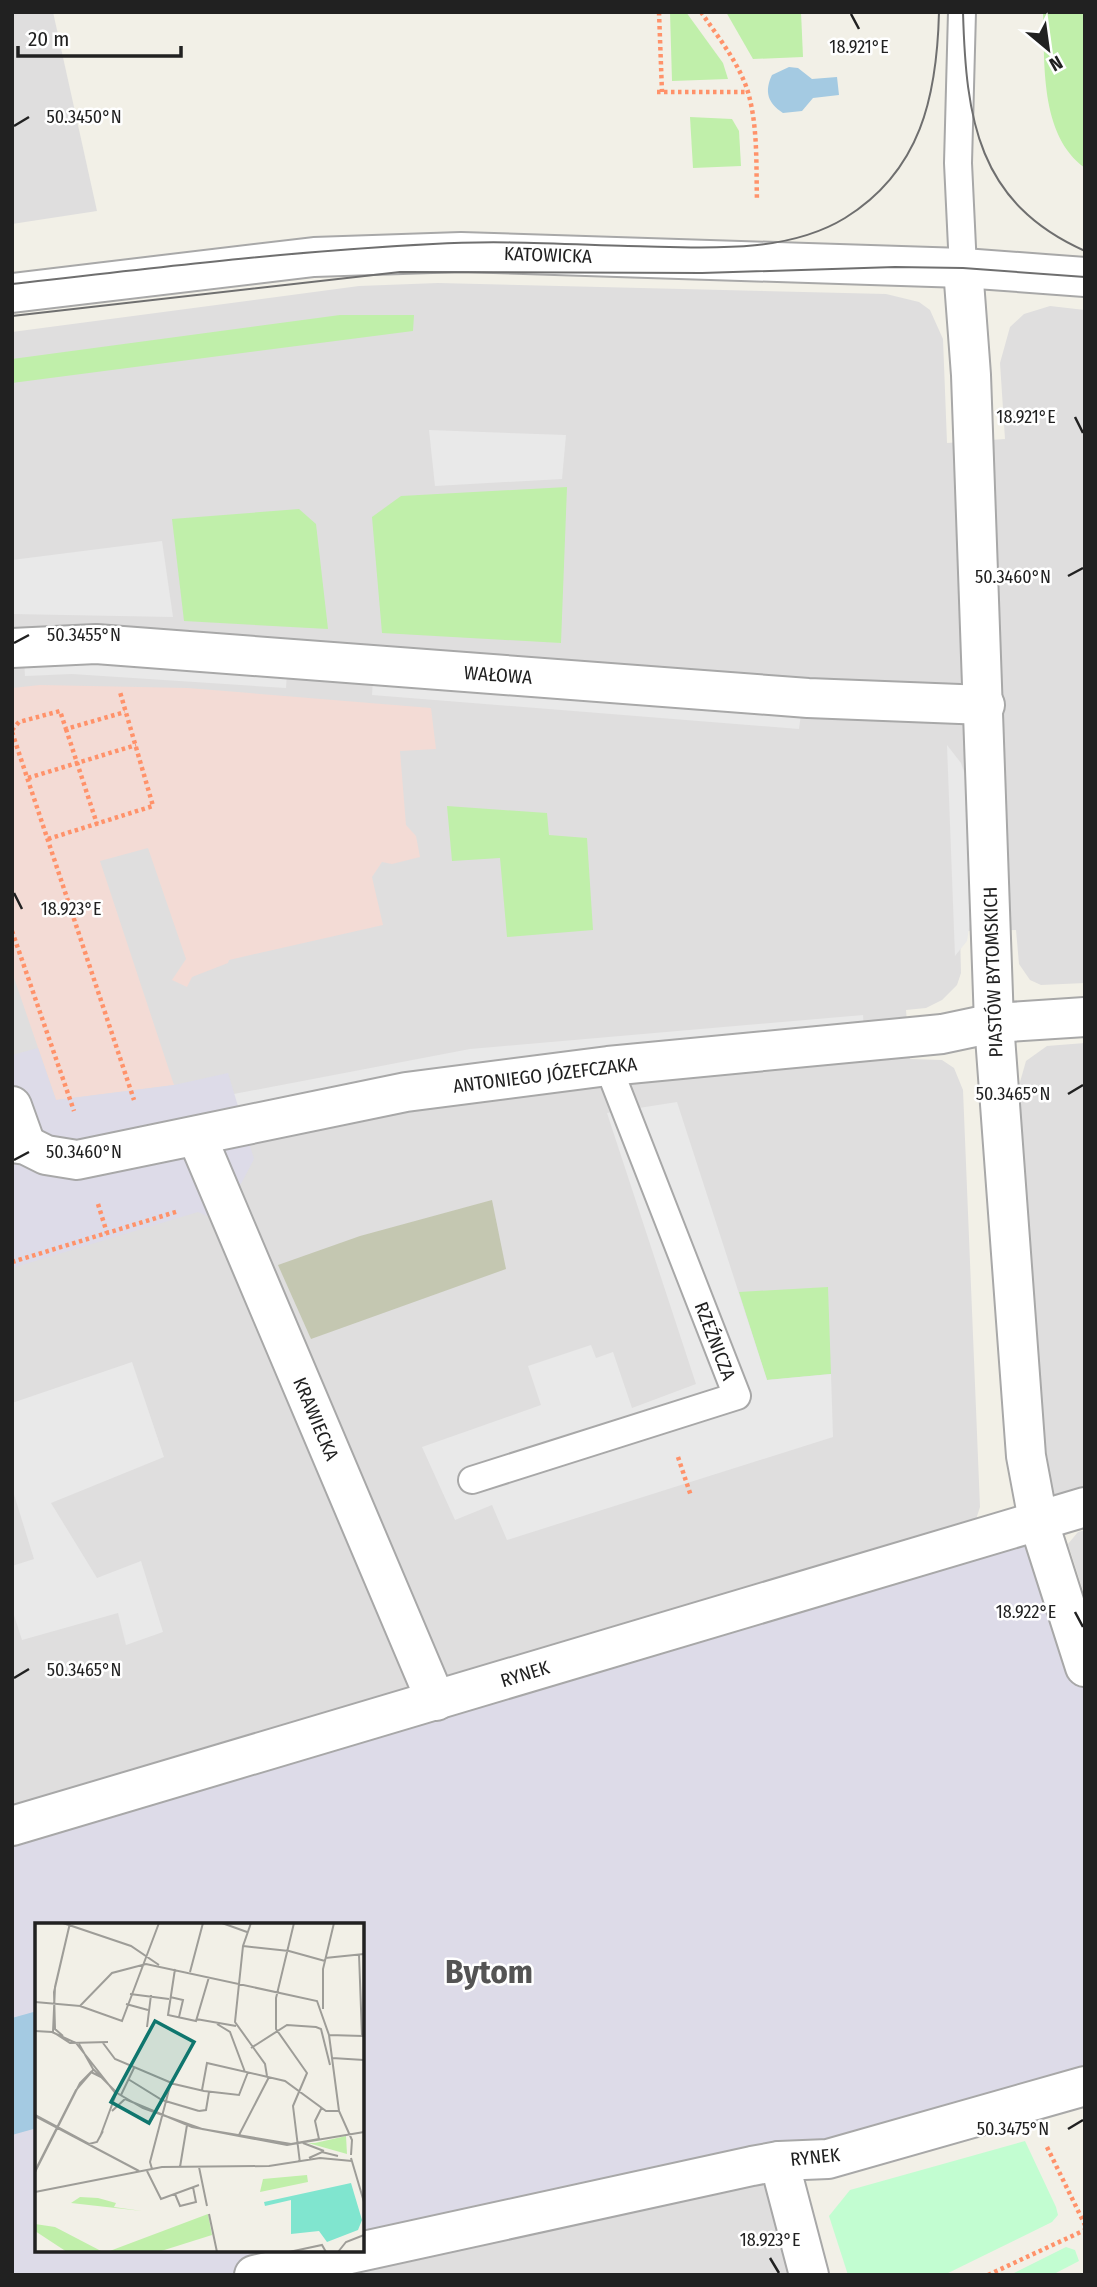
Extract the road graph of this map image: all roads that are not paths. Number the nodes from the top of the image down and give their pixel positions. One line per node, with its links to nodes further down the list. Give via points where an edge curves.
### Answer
1 (962, 12): 2 (lane, via 958,163)
2 (963, 268): 3 (street, KATOWICKA); 4 (street, KATOWICKA, via 448,253 314,257); 6 (street, PIASTÓW BYTOMSKICH)
3 (1085, 277)
4 (12, 293)
5 (12, 648): 6 (street, WAŁOWA, via 96,644 808,698)
6 (985, 705): 8 (street, PIASTÓW BYTOMSKICH)
7 (1085, 1017): 8 (street, ANTONIEGO JÓZEFCZAKA)
8 (994, 1023): 9 (street, ANTONIEGO JÓZEFCZAKA, via 942,1034); 15 (street, PIASTÓW BYTOMSKICH, via 1026,1456)
9 (608, 1066): 11 (street, ANTONIEGO JÓZEFCZAKA, via 406,1092); 13 (lane, RZEŹNICZA, via 737,1396)
10 (12, 1106): 12 (street)
11 (197, 1137): 12 (street, ANTONIEGO JÓZEFCZAKA, via 77,1160); 17 (street, KRAWIECKA)
12 (19, 1144)
13 (472, 1480)
14 (1085, 1507): 15 (street, RYNEK)
15 (1038, 1520): 16 (street, PIASTÓW BYTOMSKICH); 17 (street, RYNEK)
16 (1085, 1667)
17 (436, 1701): 18 (street, RYNEK)
18 (12, 1826)
19 (1085, 2086): 20 (street, RYNEK, via 828,2159)
20 (779, 2161): 21 (street, RYNEK); 24 (street)
21 (364, 2251)
22 (360, 2252): 23 (street, RYNEK)
23 (254, 2275)
24 (809, 2275)

